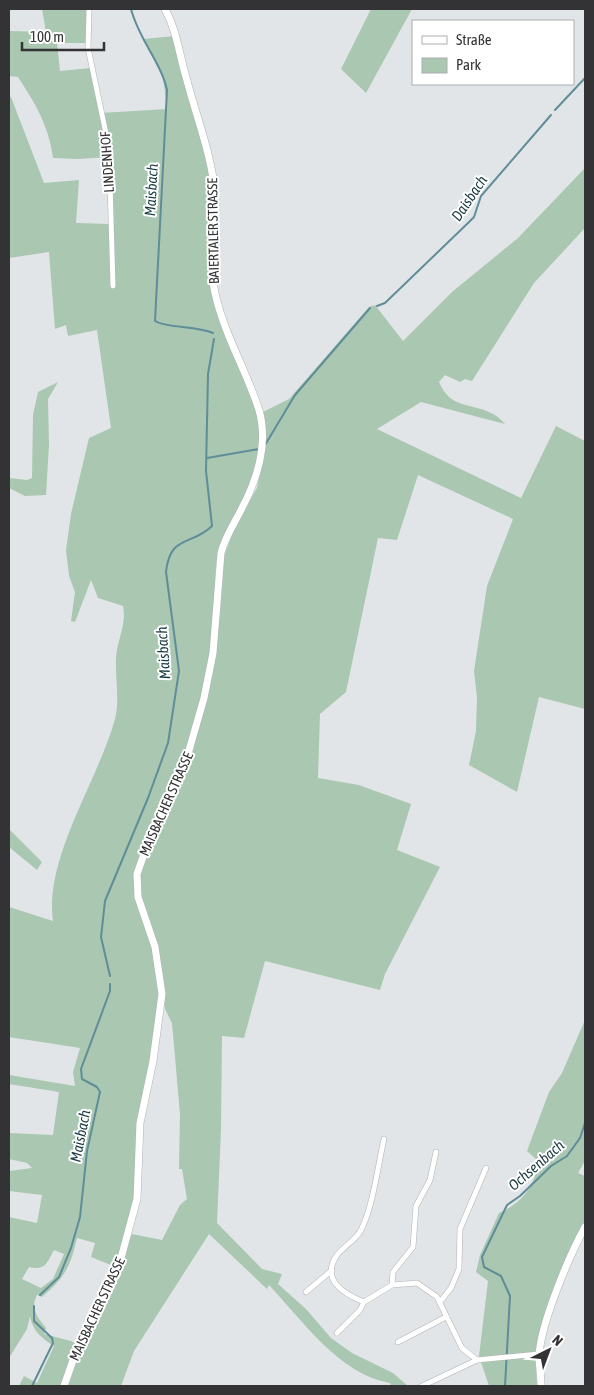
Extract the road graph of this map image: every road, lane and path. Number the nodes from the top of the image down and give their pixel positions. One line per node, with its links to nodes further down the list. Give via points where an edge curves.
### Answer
1 (89, 9): 3 (street, LINDENHOF, via 89,55 109,148)
2 (165, 9): 4 (street, BAIERTALER STRASSE, via 177,38 212,167 215,197 212,272 215,292 262,420)
3 (113, 286)
4 (261, 452): 19 (street, MAISBACHER STRASSE, via 256,481 222,550 213,653 188,756 138,869 138,897 156,947 162,994 139,1133 138,1193 117,1273 79,1343)
5 (384, 1139): 9 (street, via 361,1231 337,1255)
6 (436, 1152): 10 (street, via 430,1180 416,1206 413,1247 393,1272)
7 (486, 1168): 13 (street, via 460,1229 459,1269 451,1288)
8 (585, 1227): 17 (street, via 556,1293)
9 (332, 1270): 11 (street); 12 (street, via 337,1286 345,1295)
10 (392, 1285): 12 (street); 13 (street, via 417,1283)
11 (306, 1292)
12 (364, 1302): 15 (street)
13 (440, 1302): 14 (street)
14 (446, 1317): 16 (street); 18 (street, via 462,1348)
15 (337, 1333)
16 (398, 1342)
17 (539, 1354): 18 (street); 21 (street)
18 (477, 1360): 20 (street)
19 (64, 1386)
20 (422, 1386)
21 (541, 1386)

